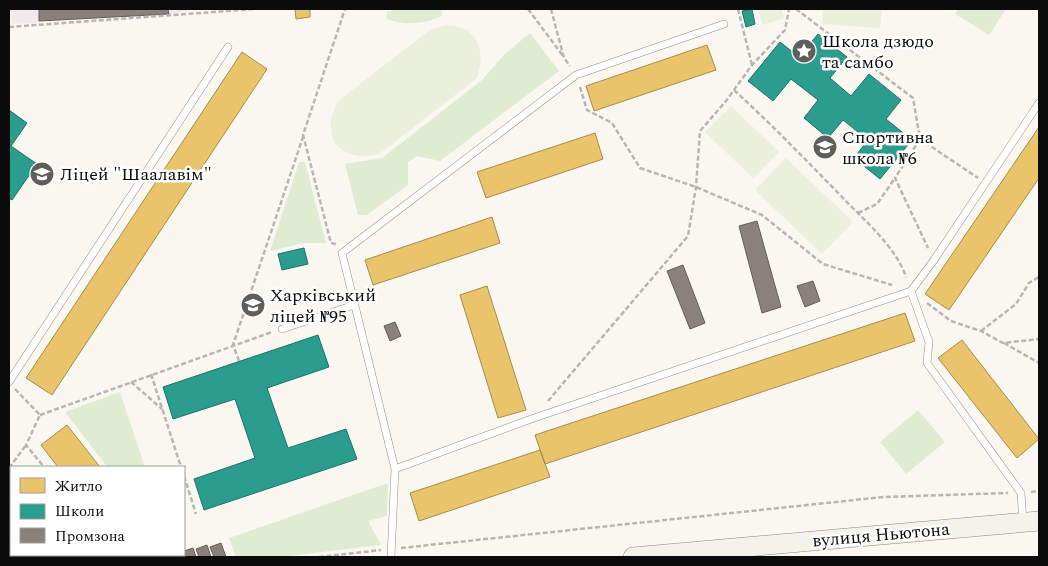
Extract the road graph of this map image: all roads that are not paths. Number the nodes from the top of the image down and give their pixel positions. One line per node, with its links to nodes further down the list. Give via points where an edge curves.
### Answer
1 (724, 24): 5 (lane, via 576,74 342,253)
2 (228, 47): 7 (lane)
3 (1039, 103): 4 (lane)
4 (911, 291): 8 (lane, via 534,418); 9 (lane, via 929,342 927,363 1021,493)
5 (354, 306): 6 (lane); 8 (lane)
6 (282, 329)
7 (9, 382)
8 (395, 470): 10 (lane)
9 (1031, 522): 11 (street, вулиця Ньютона)
10 (391, 557)
11 (633, 557)

